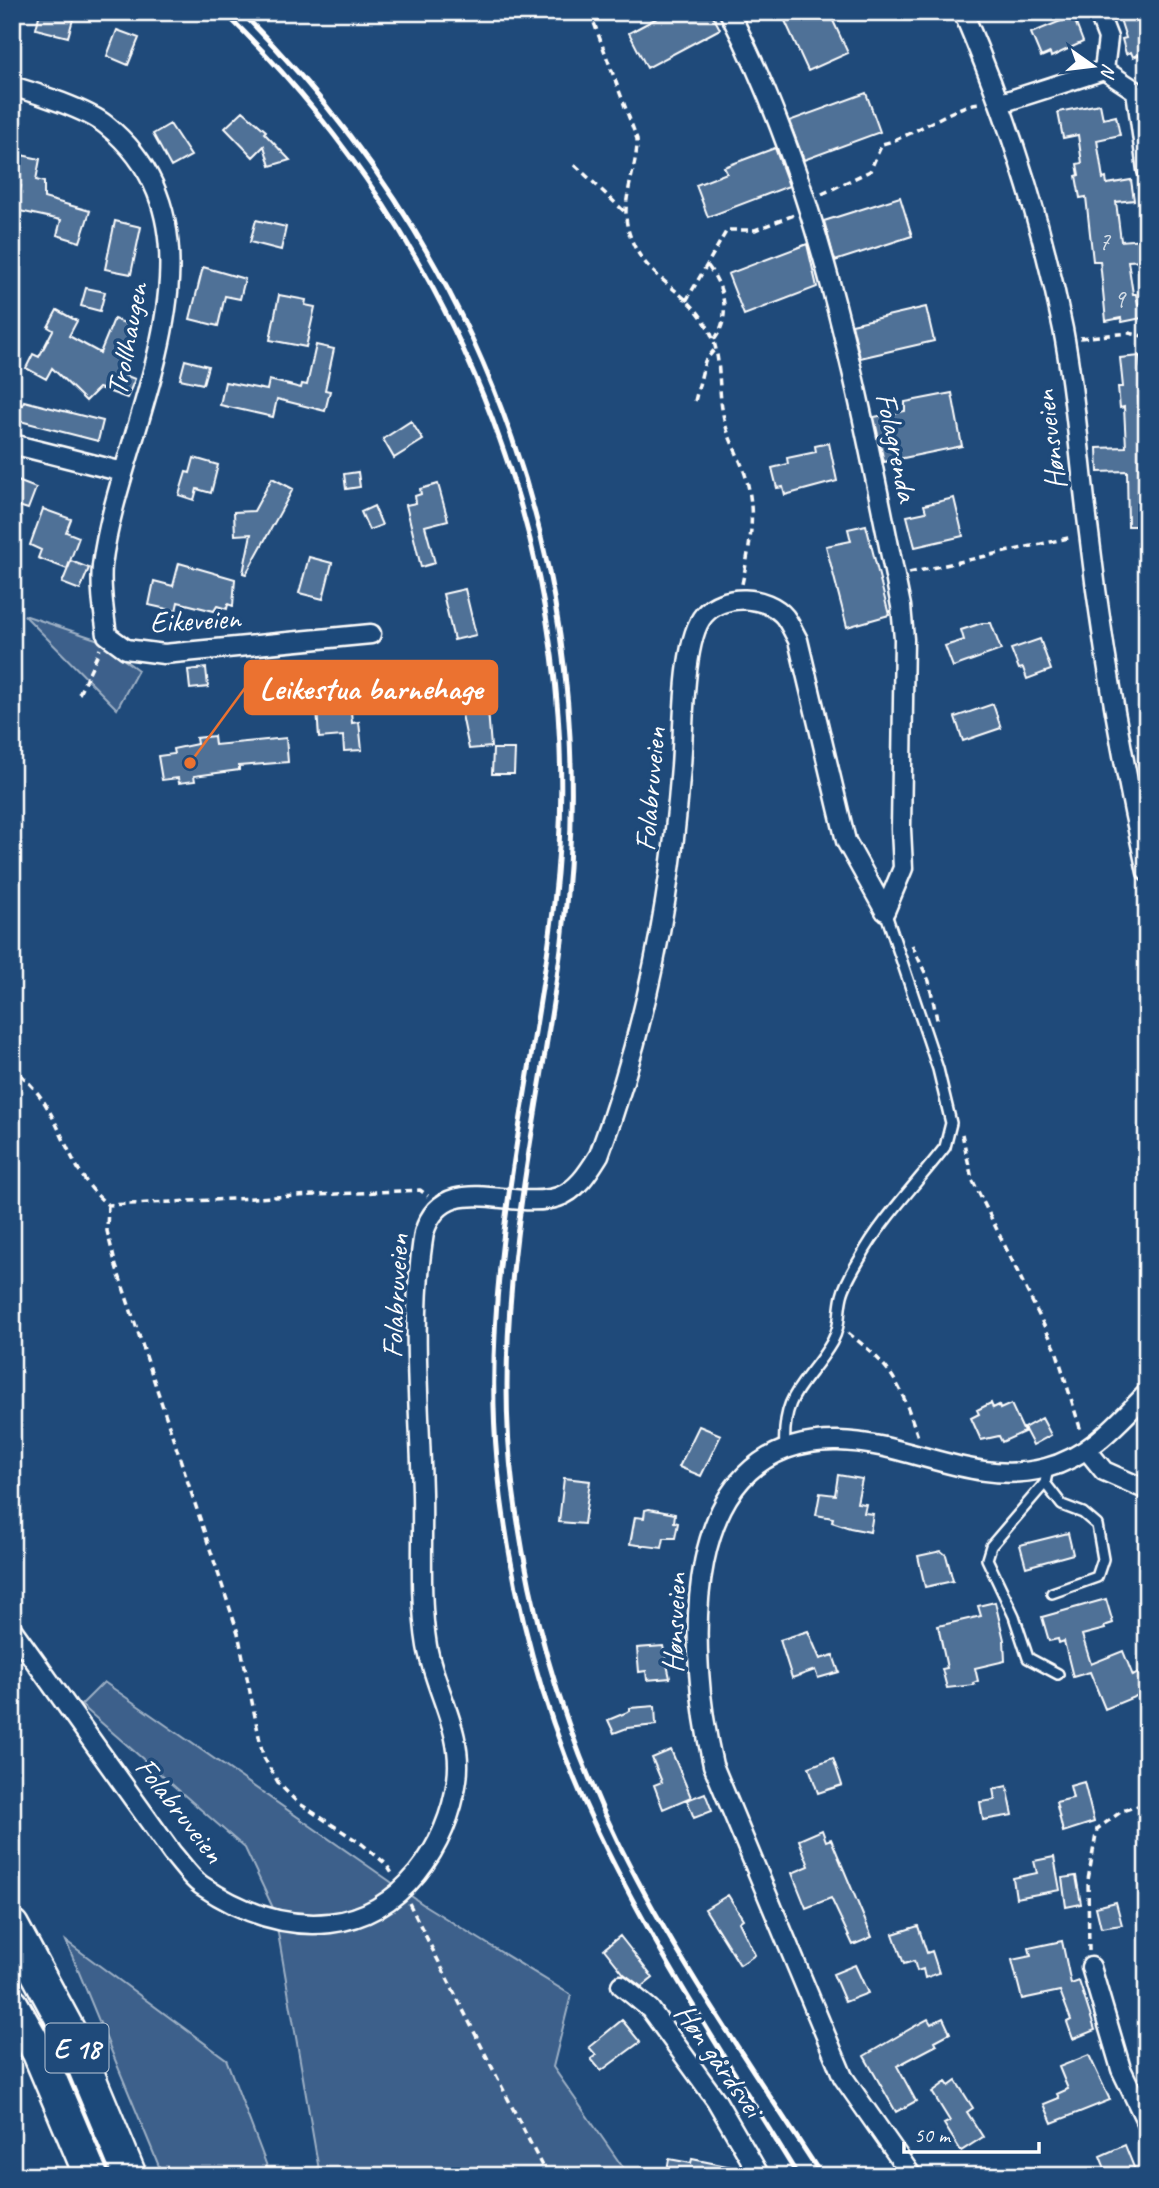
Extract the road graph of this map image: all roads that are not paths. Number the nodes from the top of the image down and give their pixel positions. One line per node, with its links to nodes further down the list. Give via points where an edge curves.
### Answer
1 (729, 12): 12 (street, Folagrenda, via 778,117 809,209 836,302 895,576 904,639 903,868)
2 (963, 12): 6 (street, Hønsveien)
3 (1098, 12): 4 (street, via 1108,37)
4 (1104, 69): 6 (street); 7 (street, via 1136,91)
5 (12, 86): 9 (street, Trollhaugen, via 105,124 139,161 158,194 168,226 168,297 158,351)
6 (1001, 103): 11 (street, Hønsveien, via 1027,179 1065,343 1088,533 1124,763)
7 (1147, 170)
8 (12, 444): 9 (street)
9 (123, 472): 10 (street, Eikeveien, via 102,567 107,635 126,649 164,654)
10 (371, 634)
11 (1147, 872)
12 (885, 911): 14 (lane, via 938,1069 950,1133 945,1147 862,1255 842,1295 840,1326 800,1382 788,1412); 19 (street, Folabruveien, via 846,841 798,640 784,616 759,600 721,604 704,615 694,633 665,912 648,999 599,1155 587,1174 560,1196 533,1201 456,1197 428,1218 421,1248 418,1328 427,1645 454,1737 458,1776 442,1839 401,1889 359,1917 304,1925 242,1908 199,1883 172,1853)
13 (1147, 1393): 15 (street, Hønsveien)
14 (785, 1450): 16 (street, Hønsveien, via 838,1441 893,1448 953,1467); 29 (street, Hønsveien, via 744,1479 718,1515 705,1552 696,1640 702,1717 713,1765 843,2077)
15 (1087, 1450): 16 (street, Hønsveien); 17 (street, via 1104,1471)
16 (1046, 1475): 18 (lane, via 1062,1505 1092,1518 1097,1525 1103,1559 1097,1577); 20 (lane, via 991,1546 987,1559 1028,1658)
17 (1147, 1490)
18 (1052, 1593)
19 (12, 1629)
20 (1058, 1674)
21 (12, 1926): 27 (highway, E 18, via 73,2039)
22 (1091, 1967): 25 (street, via 1121,2069)
23 (621, 1985): 28 (street, Høn gårdsvei, via 650,2009 716,2100)
24 (12, 2005): 26 (highway, E 18, via 39,2053)
25 (1147, 2123)
26 (91, 2176)
27 (130, 2176)
28 (760, 2176)
29 (912, 2176)

